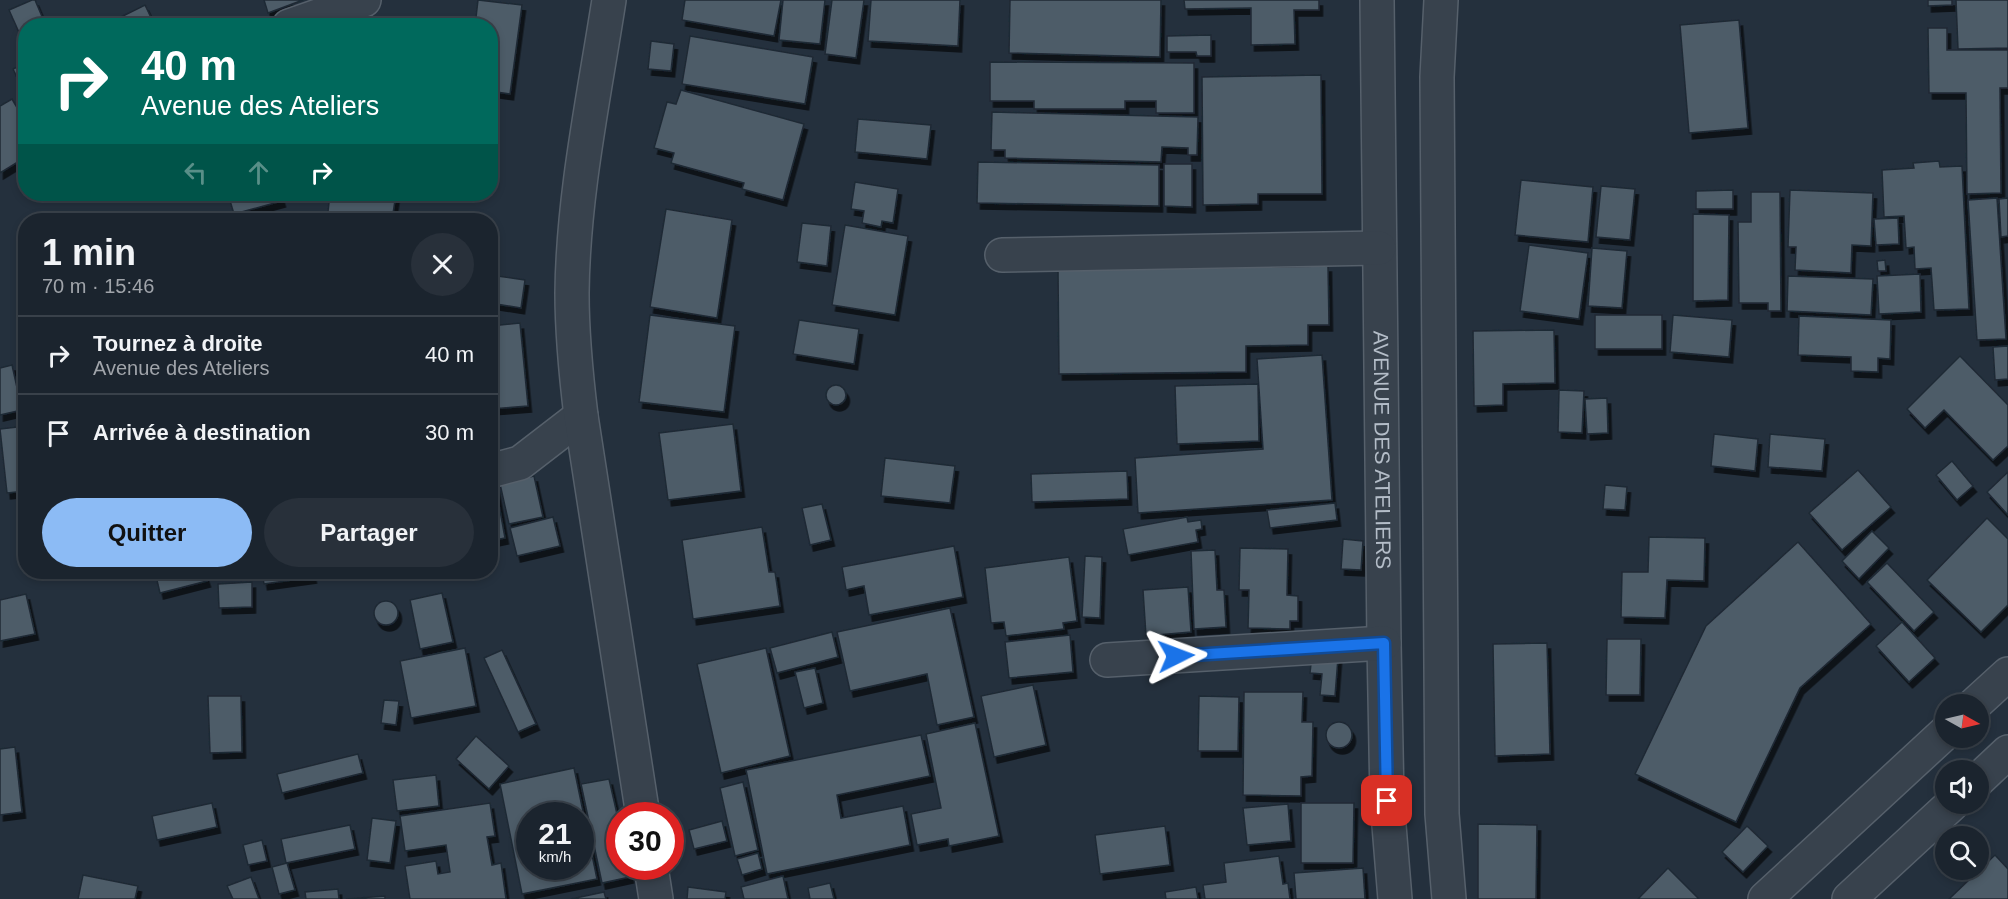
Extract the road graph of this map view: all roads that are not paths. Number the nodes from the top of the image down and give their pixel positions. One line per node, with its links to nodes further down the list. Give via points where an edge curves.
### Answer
1 (364, 0): 5 (street)
2 (609, 0): 8 (street, via 577,214 572,293)
3 (1377, 0): 6 (street, AVENUE DES ATELIERS)
4 (1441, 0): 22 (street, via 1437,89 1442,814)
5 (312, 18)
6 (1379, 248): 7 (street); 10 (street, AVENUE DES ATELIERS)
7 (1002, 255)
8 (581, 416): 9 (street, via 520,463); 17 (street)
9 (498, 469)
10 (1384, 643): 11 (street); 21 (street, AVENUE DES ATELIERS, via 1387,801)
11 (1107, 660)
12 (2008, 674): 13 (street)
13 (1986, 694)
14 (1935, 742): 23 (street)
15 (2008, 752): 16 (street)
16 (1989, 770)
17 (641, 802)
18 (1941, 814): 24 (street)
19 (653, 880): 20 (street)
20 (656, 899)
21 (1395, 899)
22 (1449, 899)
23 (1765, 899)
24 (1849, 899)

